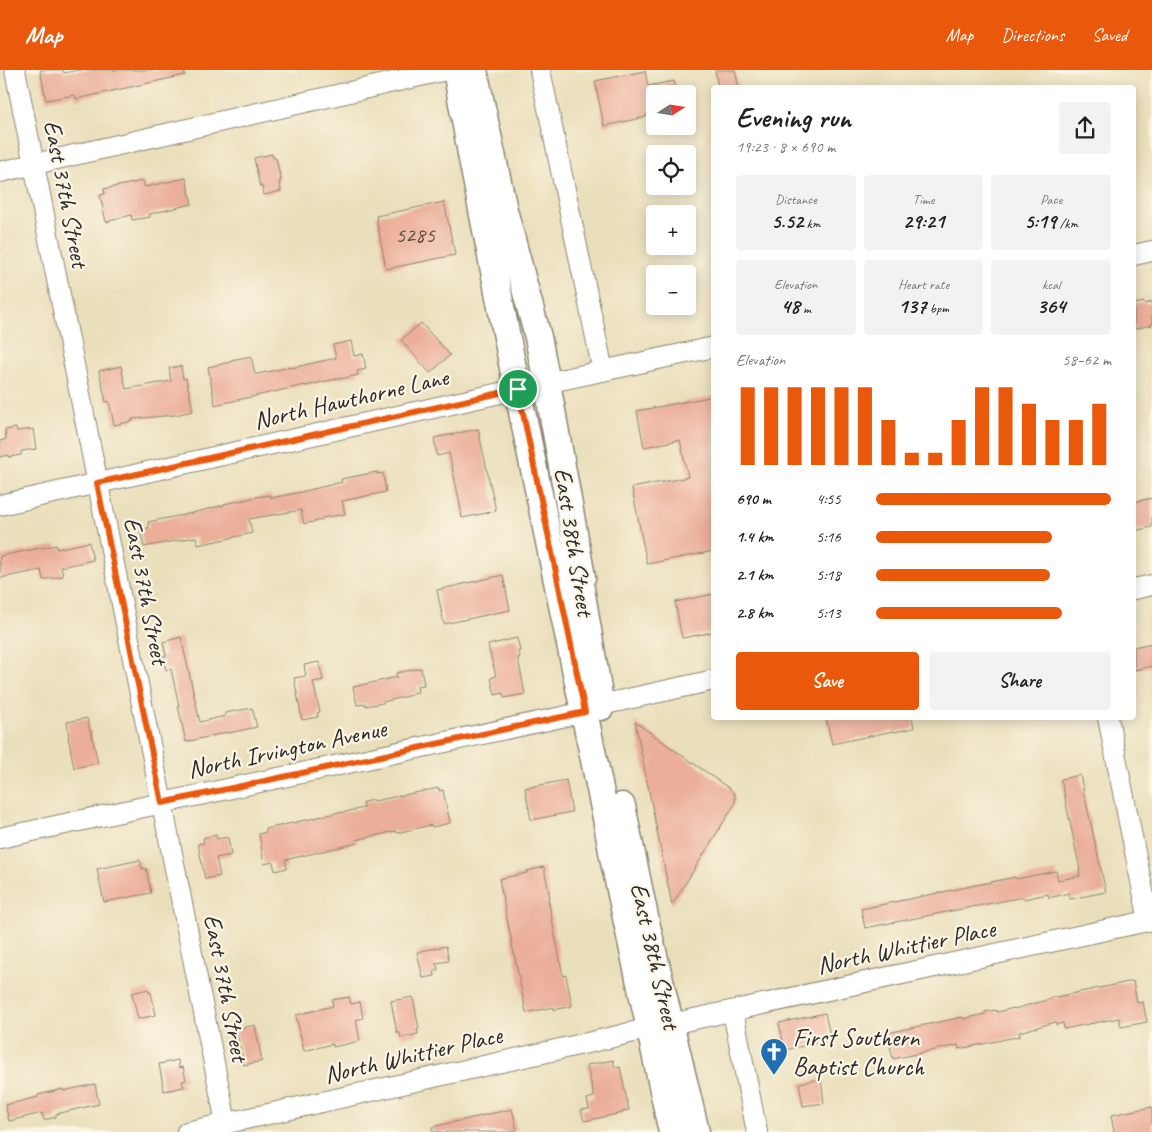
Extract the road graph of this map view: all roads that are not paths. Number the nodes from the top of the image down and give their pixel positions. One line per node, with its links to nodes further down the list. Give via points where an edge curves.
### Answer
1 (14, 70): 6 (street, East 37th Street)
2 (446, 70): 6 (street)
3 (456, 70): 13 (main road, East 38th Street)
4 (474, 70): 12 (main road, East 38th Street, via 504,210)
5 (540, 70): 11 (street)
6 (33, 164): 7 (street); 14 (street, East 37th Street)
7 (0, 172)
8 (1152, 251): 9 (street)
9 (1136, 255)
10 (711, 348): 11 (street, North Hawthorne Lane)
11 (603, 371): 12 (street, North Hawthorne Lane)
12 (548, 383): 13 (street, North Hawthorne Lane); 19 (main road, East 38th Street, via 582,577 577,565)
13 (518, 389): 14 (street, North Hawthorne Lane); 19 (main road, East 38th Street)
14 (97, 483): 15 (street, North Hawthorne Lane); 21 (street, East 37th Street)
15 (0, 505)
16 (1152, 585): 17 (street)
17 (1136, 589)
18 (711, 681): 19 (street, North Irvington Avenue)
19 (593, 708): 21 (street, North Irvington Avenue); 25 (main road, East 38th Street, via 614,857)
20 (1108, 720): 23 (street)
21 (162, 803): 22 (street, North Irvington Avenue); 26 (street, East 37th Street)
22 (0, 838)
23 (1150, 921): 24 (street, North Whittier Place)
24 (733, 1012): 25 (street, North Whittier Place); 30 (street)
25 (660, 1026): 26 (street, North Whittier Place); 28 (main road, East 38th Street); 29 (main road, East 38th Street)
26 (226, 1123): 27 (street, North Whittier Place)
27 (187, 1132)
28 (672, 1132)
29 (696, 1132)
30 (757, 1132)

